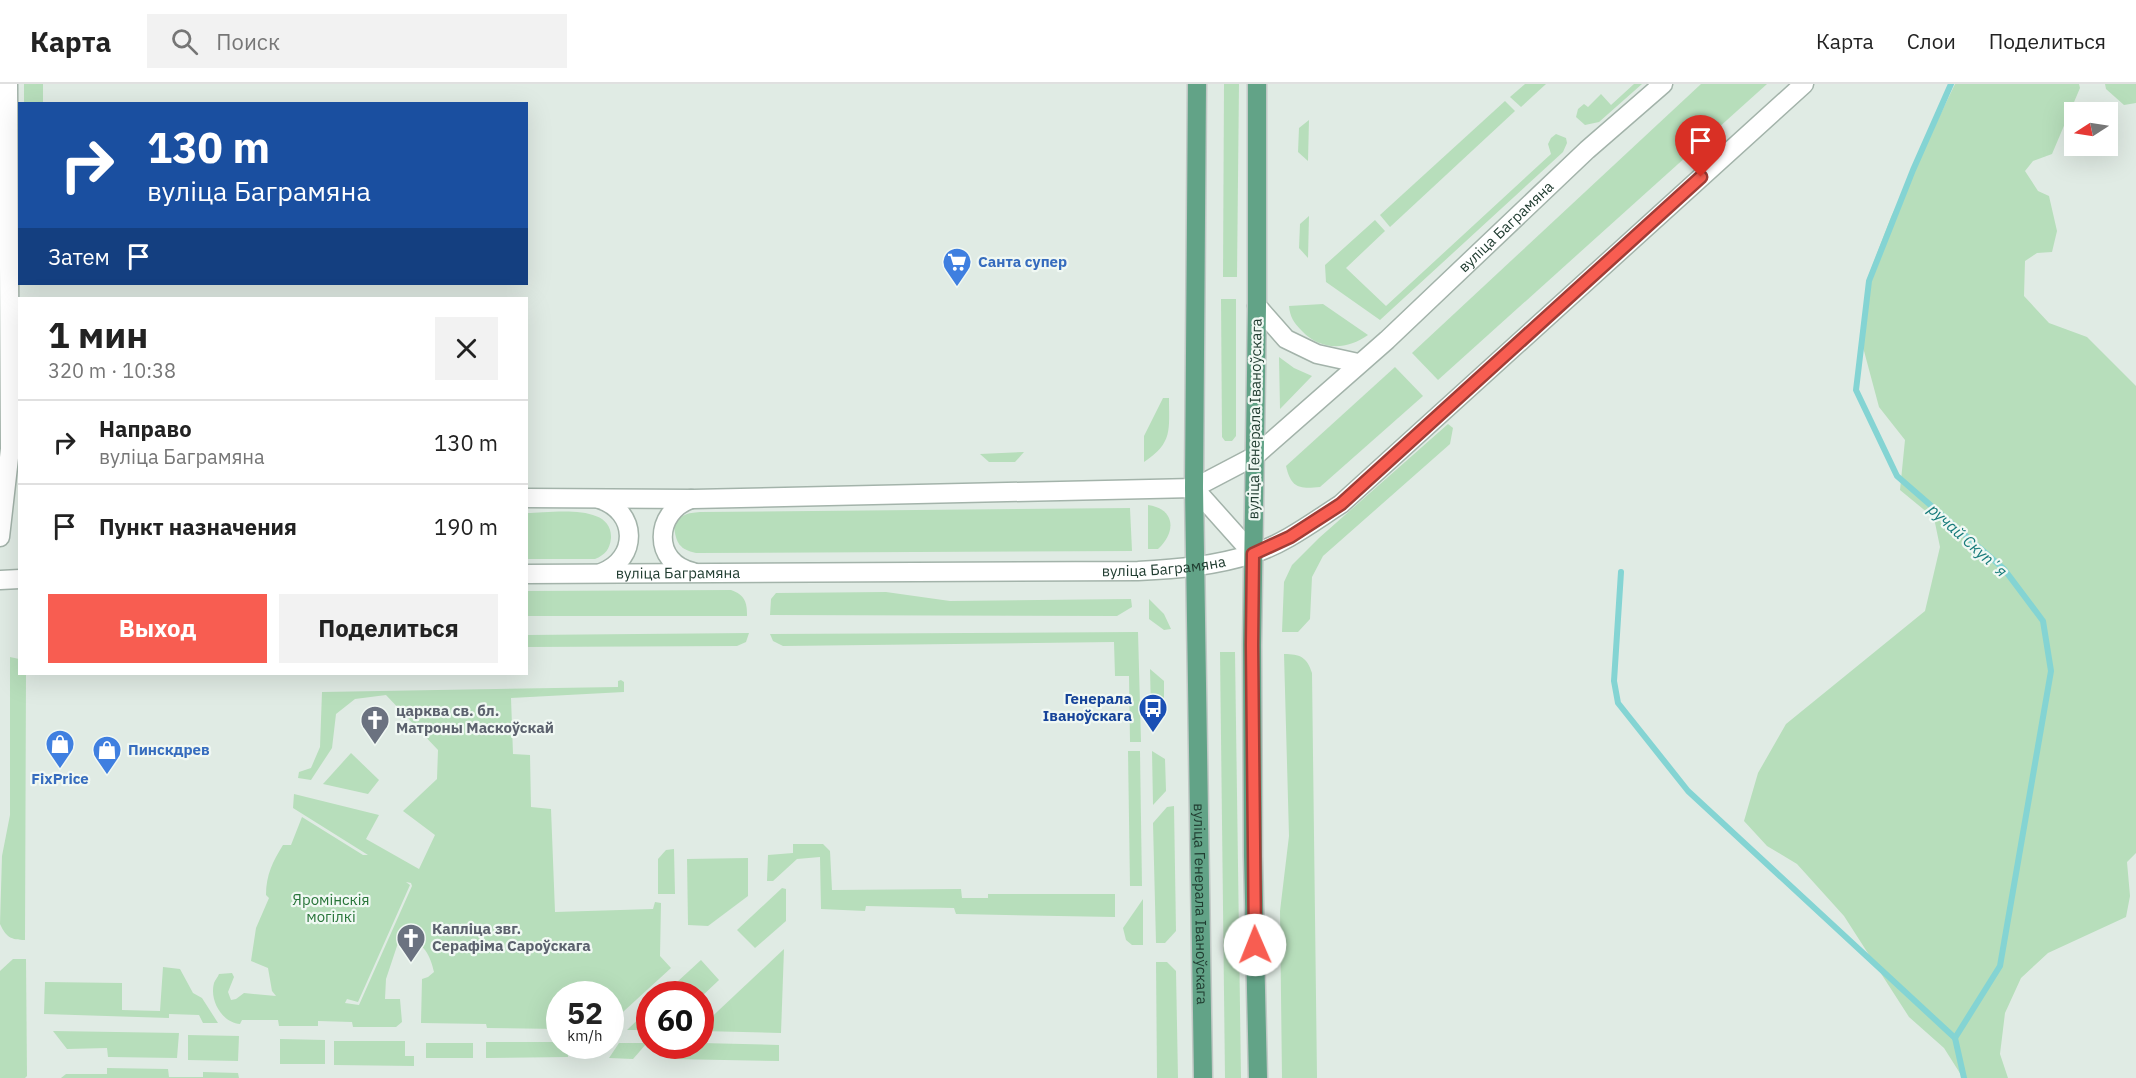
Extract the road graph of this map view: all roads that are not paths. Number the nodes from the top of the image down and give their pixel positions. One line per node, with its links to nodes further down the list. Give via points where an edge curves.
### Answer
1 (8, 84): 12 (street)
2 (1197, 84): 9 (main road, вуліца Генерала Іваноўскага)
3 (1257, 84): 6 (main road, вуліца Генерала Іваноўскага)
4 (1663, 84): 7 (street, вуліца Баграмяна)
5 (1804, 84): 15 (street, вуліца Баграмяна, via 1341,504 1290,537)
6 (1257, 306): 7 (street, via 1286,339 1317,354); 8 (main road, вуліца Генерала Іваноўскага)
7 (1358, 363): 8 (street, вуліца Баграмяна)
8 (1255, 456): 9 (street, вуліца Баграмяна); 15 (main road, вуліца Генерала Іваноўскага)
9 (1194, 488): 13 (street, вуліца Баграмяна); 15 (street); 16 (main road, вуліца Генерала Іваноўскага)
10 (528, 498): 11 (street, вуліца Баграмяна)
11 (587, 498): 13 (street, вуліца Баграмяна); 19 (street, via 614,506 629,531 627,550 616,565)
12 (8, 499): 14 (street)
13 (693, 499): 17 (street, via 675,508 662,535 671,560)
14 (0, 537)
15 (1253, 554): 16 (street, вуліца Баграмяна); 23 (main road, вуліца Генерала Іваноўскага)
16 (1195, 567): 17 (street, вуліца Баграмяна, via 1138,571); 22 (main road, вуліца Генерала Іваноўскага)
17 (695, 573): 19 (street, вуліца Баграмяна)
18 (528, 574): 19 (street, вуліца Баграмяна)
19 (590, 574)
20 (18, 579): 21 (street)
21 (0, 580)
22 (1203, 1078)
23 (1258, 1078)

